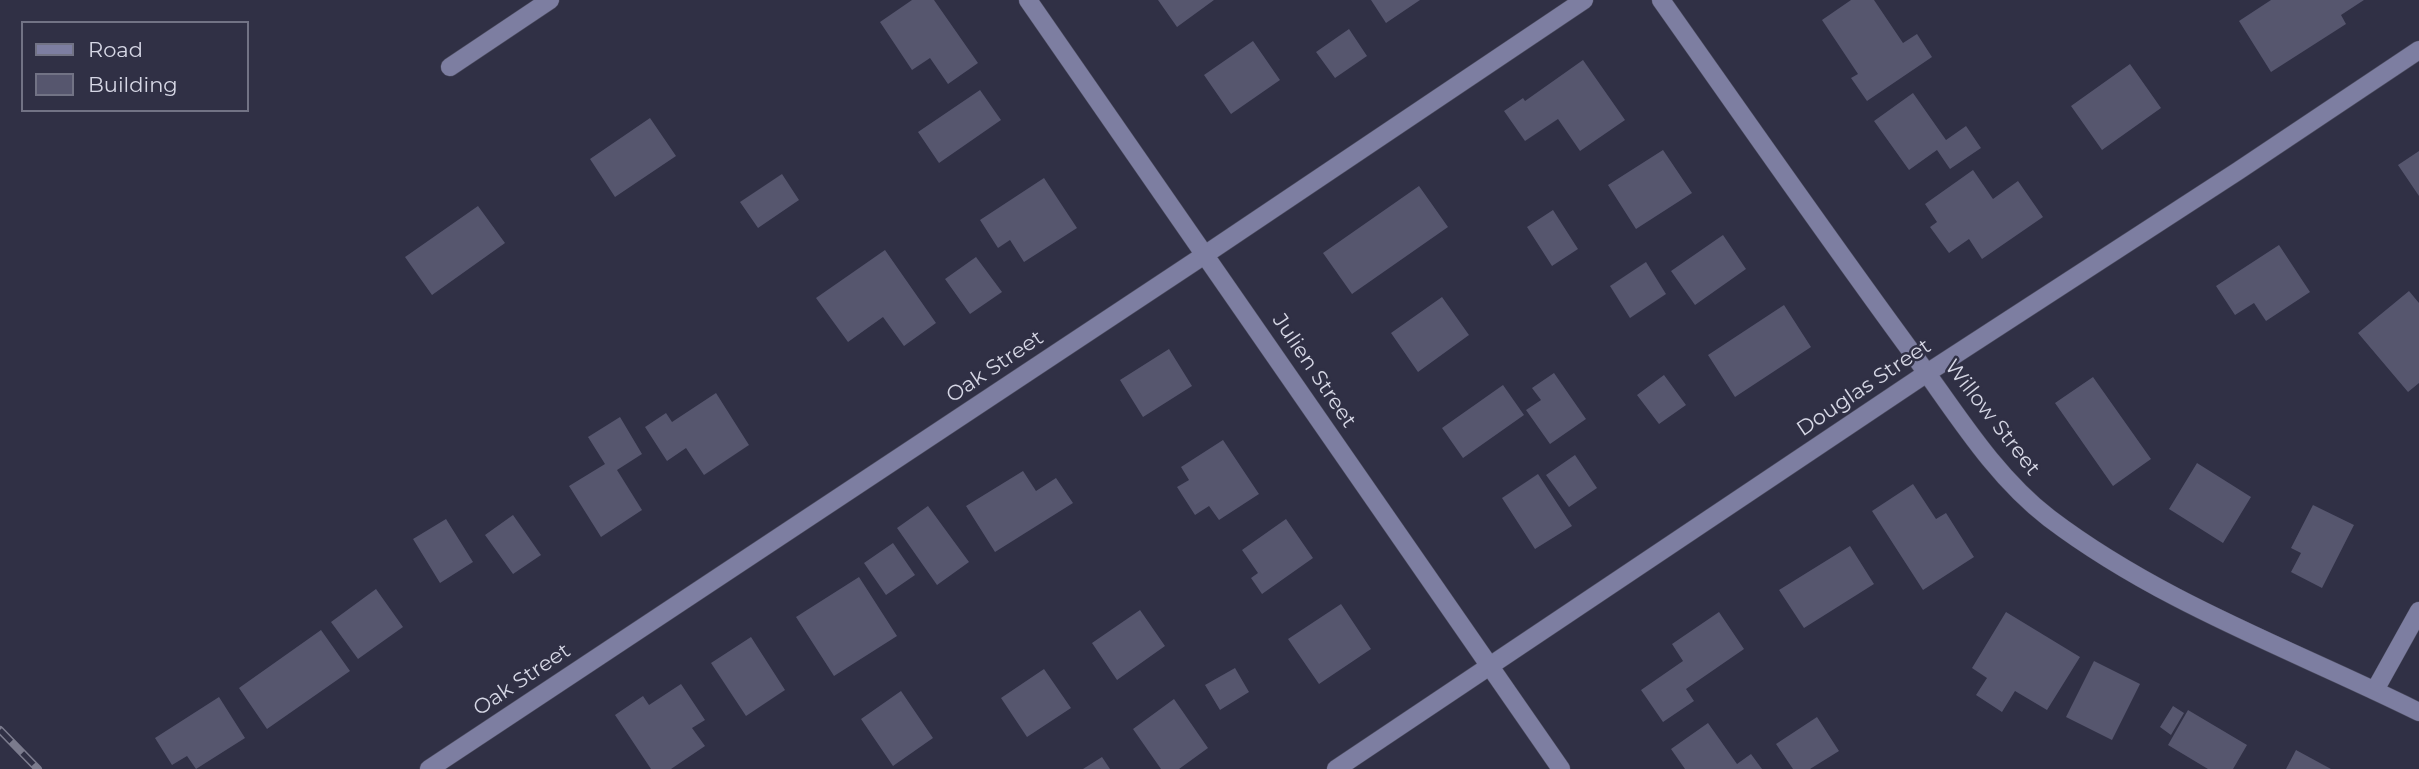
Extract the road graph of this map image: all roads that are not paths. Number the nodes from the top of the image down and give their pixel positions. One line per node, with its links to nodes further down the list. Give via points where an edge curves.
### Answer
1 (550, 0): 6 (street)
2 (1028, 0): 7 (street, Julien Street)
3 (1584, 0): 7 (street, Oak Street)
4 (1661, 0): 8 (street, Willow Street)
5 (2419, 50): 8 (street, Douglas Street)
6 (450, 67)
7 (1206, 254): 10 (street, Julien Street); 13 (street, Oak Street)
8 (1927, 373): 10 (street, Douglas Street); 11 (street, Willow Street, via 2005,479 2048,517 2184,603)
9 (2419, 611): 11 (street)
10 (1489, 666): 14 (street, Douglas Street); 15 (street, Julien Street)
11 (2375, 690): 12 (street, Willow Street)
12 (2419, 712)
13 (429, 769)
14 (1336, 769)
15 (1561, 769)

